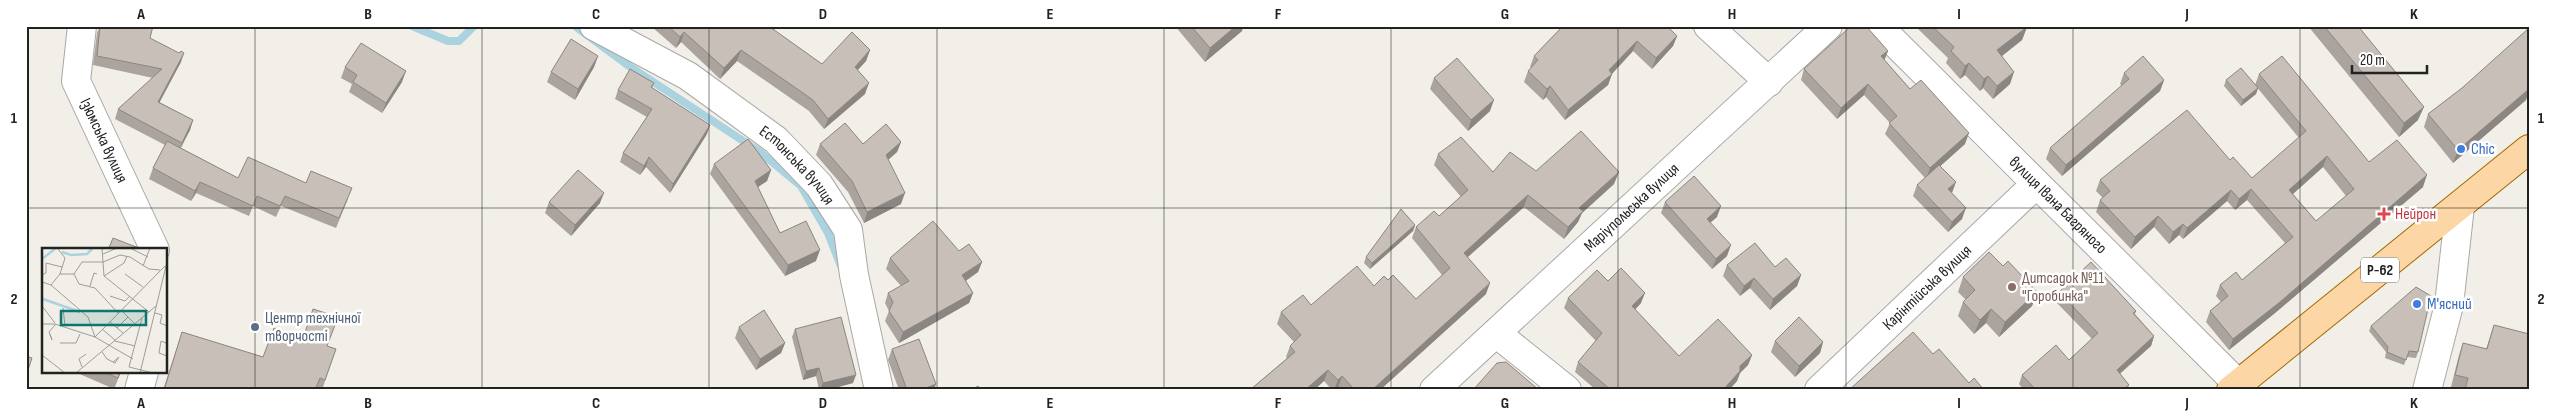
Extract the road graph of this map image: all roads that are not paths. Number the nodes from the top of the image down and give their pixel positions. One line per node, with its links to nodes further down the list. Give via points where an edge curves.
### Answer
1 (82, 26): 10 (street, Ізюмська вулиця, via 76,81)
2 (594, 26): 15 (street, Естонська вулиця, via 688,76 776,140 819,184 848,230)
3 (1708, 26): 6 (street)
4 (1828, 26): 6 (street, Маріупольська вулиця)
5 (1878, 26): 8 (street, вулиця Івана Багряного)
6 (1769, 82): 11 (street, Маріупольська вулиця)
7 (2529, 149): 9 (main road, Р-62)
8 (2035, 184): 13 (street, вулиця Івана Багряного); 18 (street, Карінтійська вулиця)
9 (2460, 206): 13 (main road, Р-62); 19 (street, via 2449,306)
10 (153, 248)
11 (1496, 333): 16 (street, Маріупольська вулиця); 17 (street)
12 (143, 374): 14 (street)
13 (2234, 387)
14 (139, 390)
15 (879, 390)
16 (1434, 390)
17 (1566, 390)
18 (1819, 390)
19 (2427, 390)

